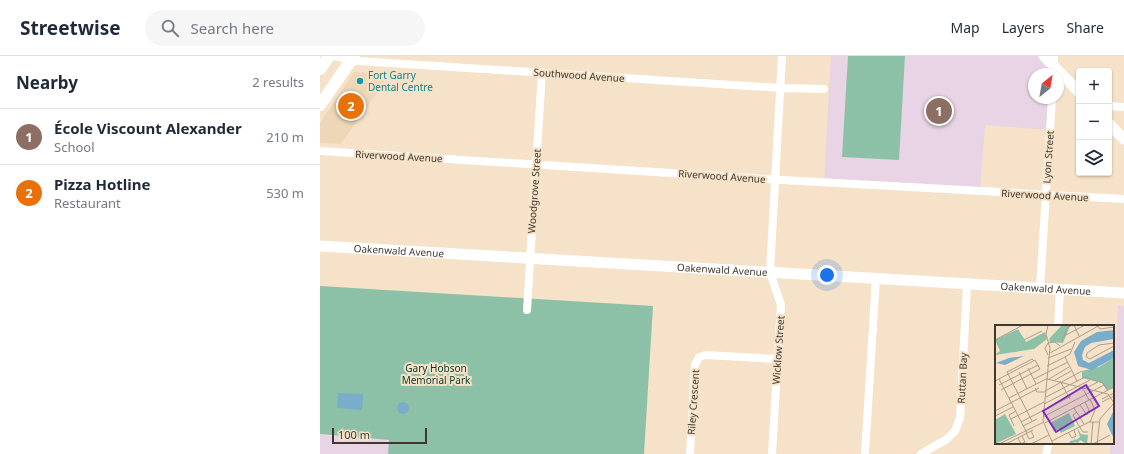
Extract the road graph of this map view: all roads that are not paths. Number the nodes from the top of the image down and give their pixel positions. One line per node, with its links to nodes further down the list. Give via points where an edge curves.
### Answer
1 (329, 56): 7 (main road)
2 (335, 56): 5 (street, Southwood Avenue)
3 (782, 56): 9 (street, Wicklow Street)
4 (1044, 56): 6 (street)
5 (352, 58): 8 (street, Southwood Avenue); 12 (main road)
6 (1054, 65): 11 (street)
7 (320, 69)
8 (542, 72): 9 (street, Southwood Avenue); 19 (street, Woodgrove Street)
9 (781, 88): 10 (street, Southwood Avenue); 20 (street, Wicklow Street)
10 (824, 89)
11 (1076, 89)
12 (320, 104)
13 (1052, 104): 21 (street, Lyon Street)
14 (1112, 106): 15 (street)
15 (1124, 107)
16 (1112, 127): 17 (street)
17 (1124, 139)
18 (320, 151): 19 (street, Riverwood Avenue)
19 (536, 164): 20 (street, Riverwood Avenue); 24 (street, Woodgrove Street)
20 (775, 179): 21 (street, Riverwood Avenue); 25 (street, Wicklow Street)
21 (1046, 195): 22 (street, Riverwood Avenue); 28 (street, Lyon Street)
22 (1124, 199)
23 (320, 246): 24 (street, Oakenwald Avenue)
24 (530, 258): 25 (street, Oakenwald Avenue); 31 (street, Woodgrove Street)
25 (770, 272): 26 (street, Oakenwald Avenue); 33 (street, Wicklow Street, via 781,305)
26 (876, 278): 27 (street, Oakenwald Avenue); 37 (street)
27 (967, 284): 28 (street, Oakenwald Avenue); 38 (street, Ruttan Bay, via 960,418 955,431 947,439)
28 (1040, 288): 29 (street, Oakenwald Avenue)
29 (1060, 290): 30 (street, Oakenwald Avenue); 32 (street)
30 (1124, 293)
31 (527, 310)
32 (1058, 325)
33 (777, 359): 35 (street, Riley Crescent, via 706,355 699,357 696,365); 36 (street, Wicklow Street)
34 (1049, 444): 39 (street)
35 (690, 454)
36 (772, 454)
37 (865, 454)
38 (921, 454)
39 (1046, 454)

